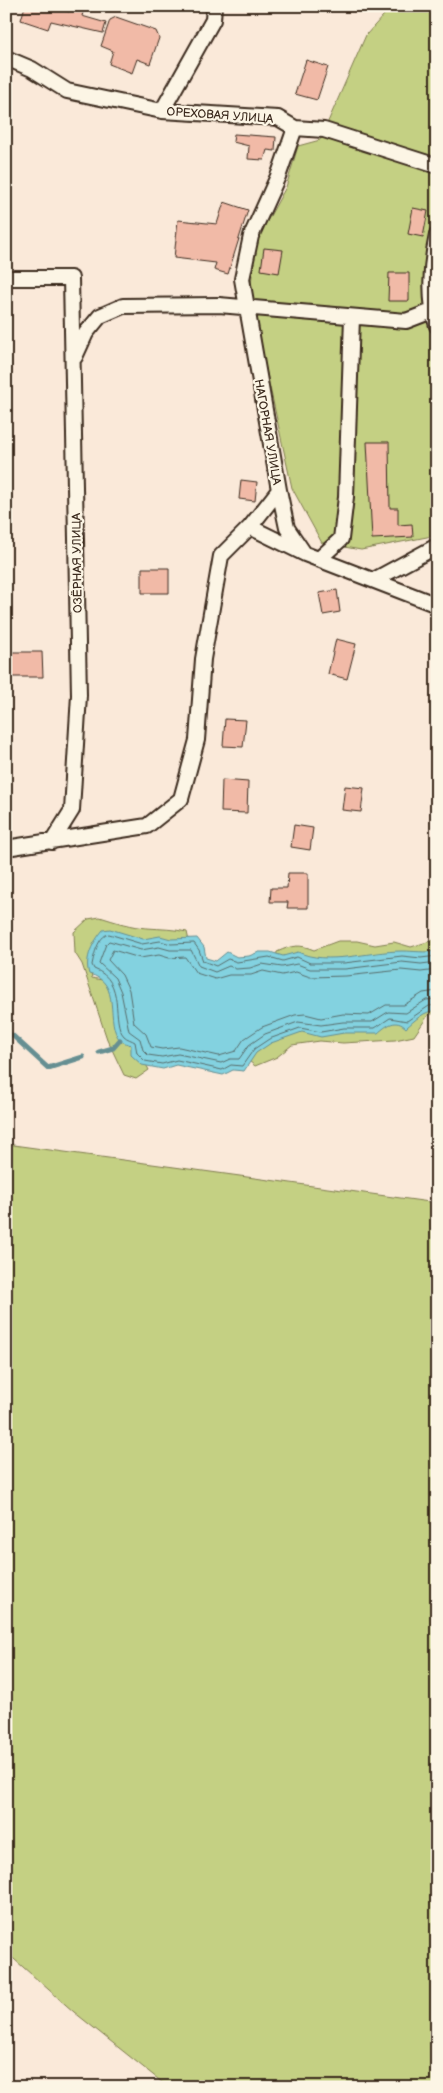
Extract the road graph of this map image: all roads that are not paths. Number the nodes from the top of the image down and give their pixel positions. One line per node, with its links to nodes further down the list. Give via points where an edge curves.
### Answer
1 (214, 6): 3 (street, via 213,20)
2 (6, 58): 3 (street, ОРЕХОВАЯ УЛИЦА, via 32,68 67,91)
3 (162, 111): 4 (street, ОРЕХОВАЯ УЛИЦА, via 278,118)
4 (295, 128): 5 (street, ОРЕХОВАЯ УЛИЦА, via 324,130); 8 (street, НАГОРНАЯ УЛИЦА, via 279,174 251,236 242,279)
5 (437, 166)
6 (437, 235): 9 (street, via 433,251)
7 (6, 278): 12 (street, ОЗЁРНАЯ УЛИЦА, via 71,278)
8 (246, 307): 10 (street); 12 (street, via 122,306 100,316 86,333); 13 (street, НАГОРНАЯ УЛИЦА)
9 (432, 311): 10 (street, via 406,322); 11 (street)
10 (352, 317): 17 (street, via 346,497 341,539)
11 (437, 326)
12 (74, 360): 20 (street, ОЗЁРНАЯ УЛИЦА, via 80,695 72,810)
13 (279, 490): 14 (street, НАГОРНАЯ УЛИЦА); 16 (street, via 287,528)
14 (250, 526): 16 (street); 20 (street, НАГОРНАЯ УЛИЦА, via 222,556 203,659 197,740 181,799 147,826)
15 (437, 546): 18 (street)
16 (305, 554): 17 (street)
17 (319, 559): 18 (street)
18 (374, 580): 19 (street)
19 (437, 605)
20 (52, 842): 21 (street)
21 (6, 848)

